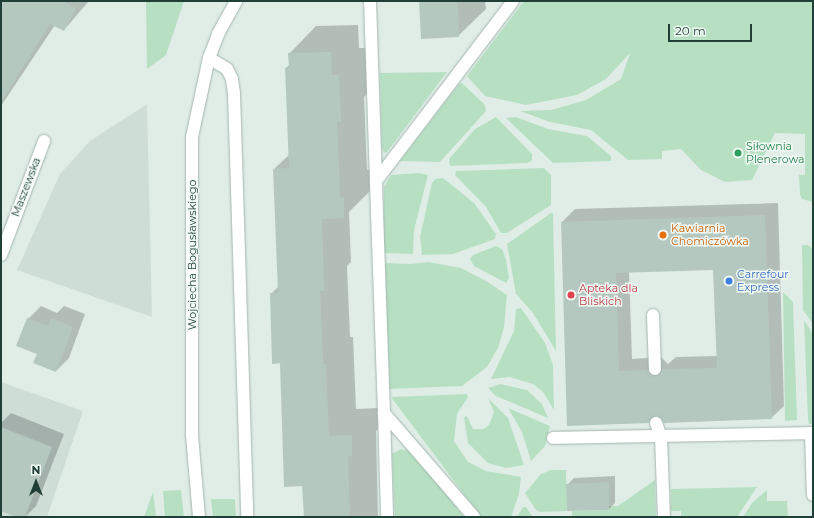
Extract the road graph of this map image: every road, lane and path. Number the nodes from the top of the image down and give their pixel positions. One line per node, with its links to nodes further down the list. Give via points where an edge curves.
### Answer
1 (236, 1): 4 (street, Wojciecha Bogusławskiego, via 218,34)
2 (370, 1): 6 (street)
3 (506, 4): 6 (street)
4 (209, 58): 16 (street, Wojciecha Bogusławskiego, via 192,137 192,435); 17 (street, via 227,70 232,79 234,94)
5 (44, 141): 7 (street, Maszewska)
6 (376, 181): 10 (street)
7 (1, 255)
8 (653, 315): 9 (street)
9 (655, 370)
10 (384, 413): 18 (street); 19 (street)
11 (656, 423): 13 (street)
12 (812, 433): 13 (street); 15 (street)
13 (661, 437): 14 (street); 20 (street)
14 (552, 438)
15 (813, 495)
16 (199, 517)
17 (247, 517)
18 (387, 517)
19 (474, 517)
20 (664, 517)

